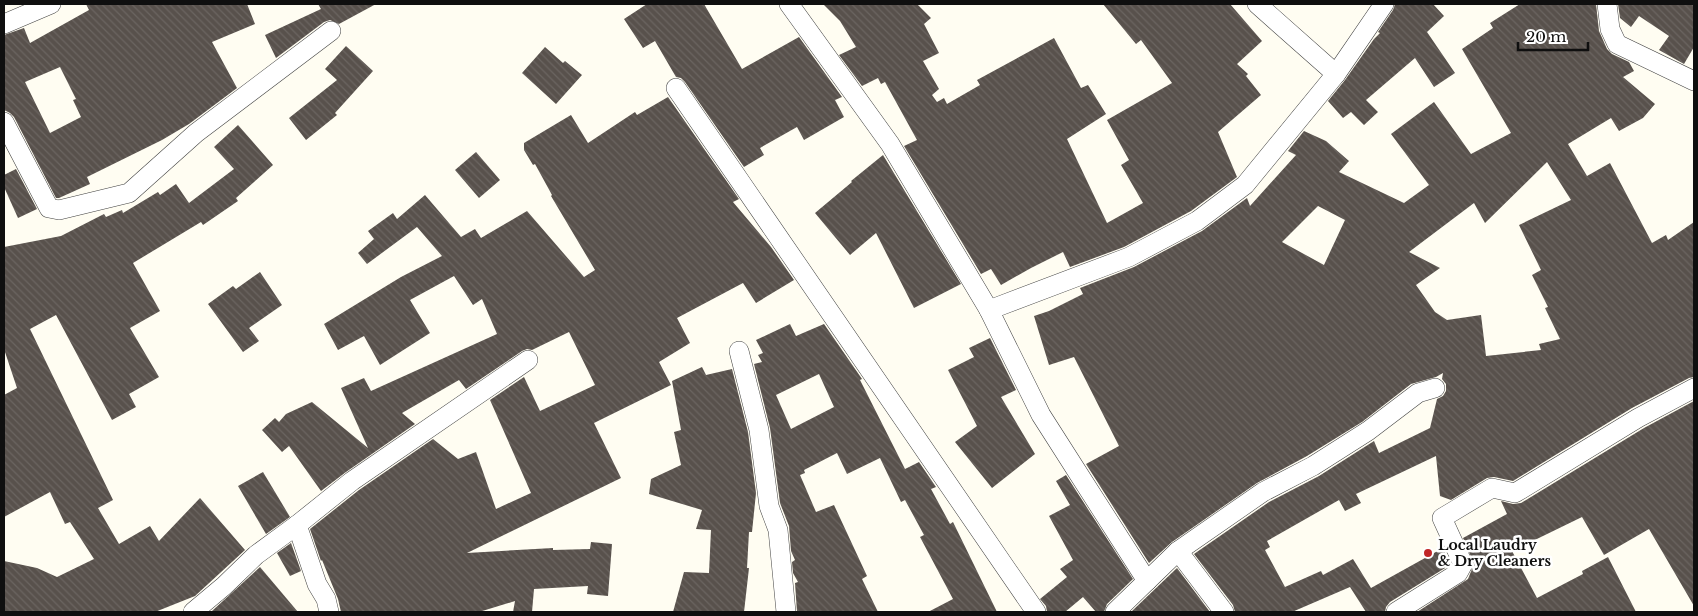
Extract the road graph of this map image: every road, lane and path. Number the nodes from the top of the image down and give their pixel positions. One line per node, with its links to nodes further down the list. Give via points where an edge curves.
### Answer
1 (51, 4): 6 (street)
2 (789, 4): 12 (street, via 890,144)
3 (1257, 4): 8 (street)
4 (1384, 4): 8 (street)
5 (1607, 4): 9 (street, via 1610,29 1617,44)
6 (4, 24)
7 (331, 31): 11 (street, via 196,133 129,193 59,210 49,208)
8 (1336, 74): 12 (street, via 1245,185 1198,221 1129,257)
9 (1694, 81)
10 (676, 88): 23 (street)
11 (4, 122)
12 (989, 310): 19 (street, via 1041,415)
13 (739, 351): 22 (street, via 759,430 769,506 778,530)
14 (528, 360): 17 (street, via 352,481)
15 (1435, 388): 18 (street, via 1418,393 1368,430 1313,466 1263,492)
16 (1694, 388): 26 (street, via 1515,492 1492,488 1442,518 1463,564 1458,574)
17 (297, 525): 20 (street, via 256,555); 21 (street)
18 (1178, 551): 19 (street); 25 (street)
19 (1147, 581): 24 (street)
20 (193, 612)
21 (329, 612)
22 (786, 612)
23 (1036, 612)
24 (1115, 612)
25 (1224, 612)
26 (1396, 612)

